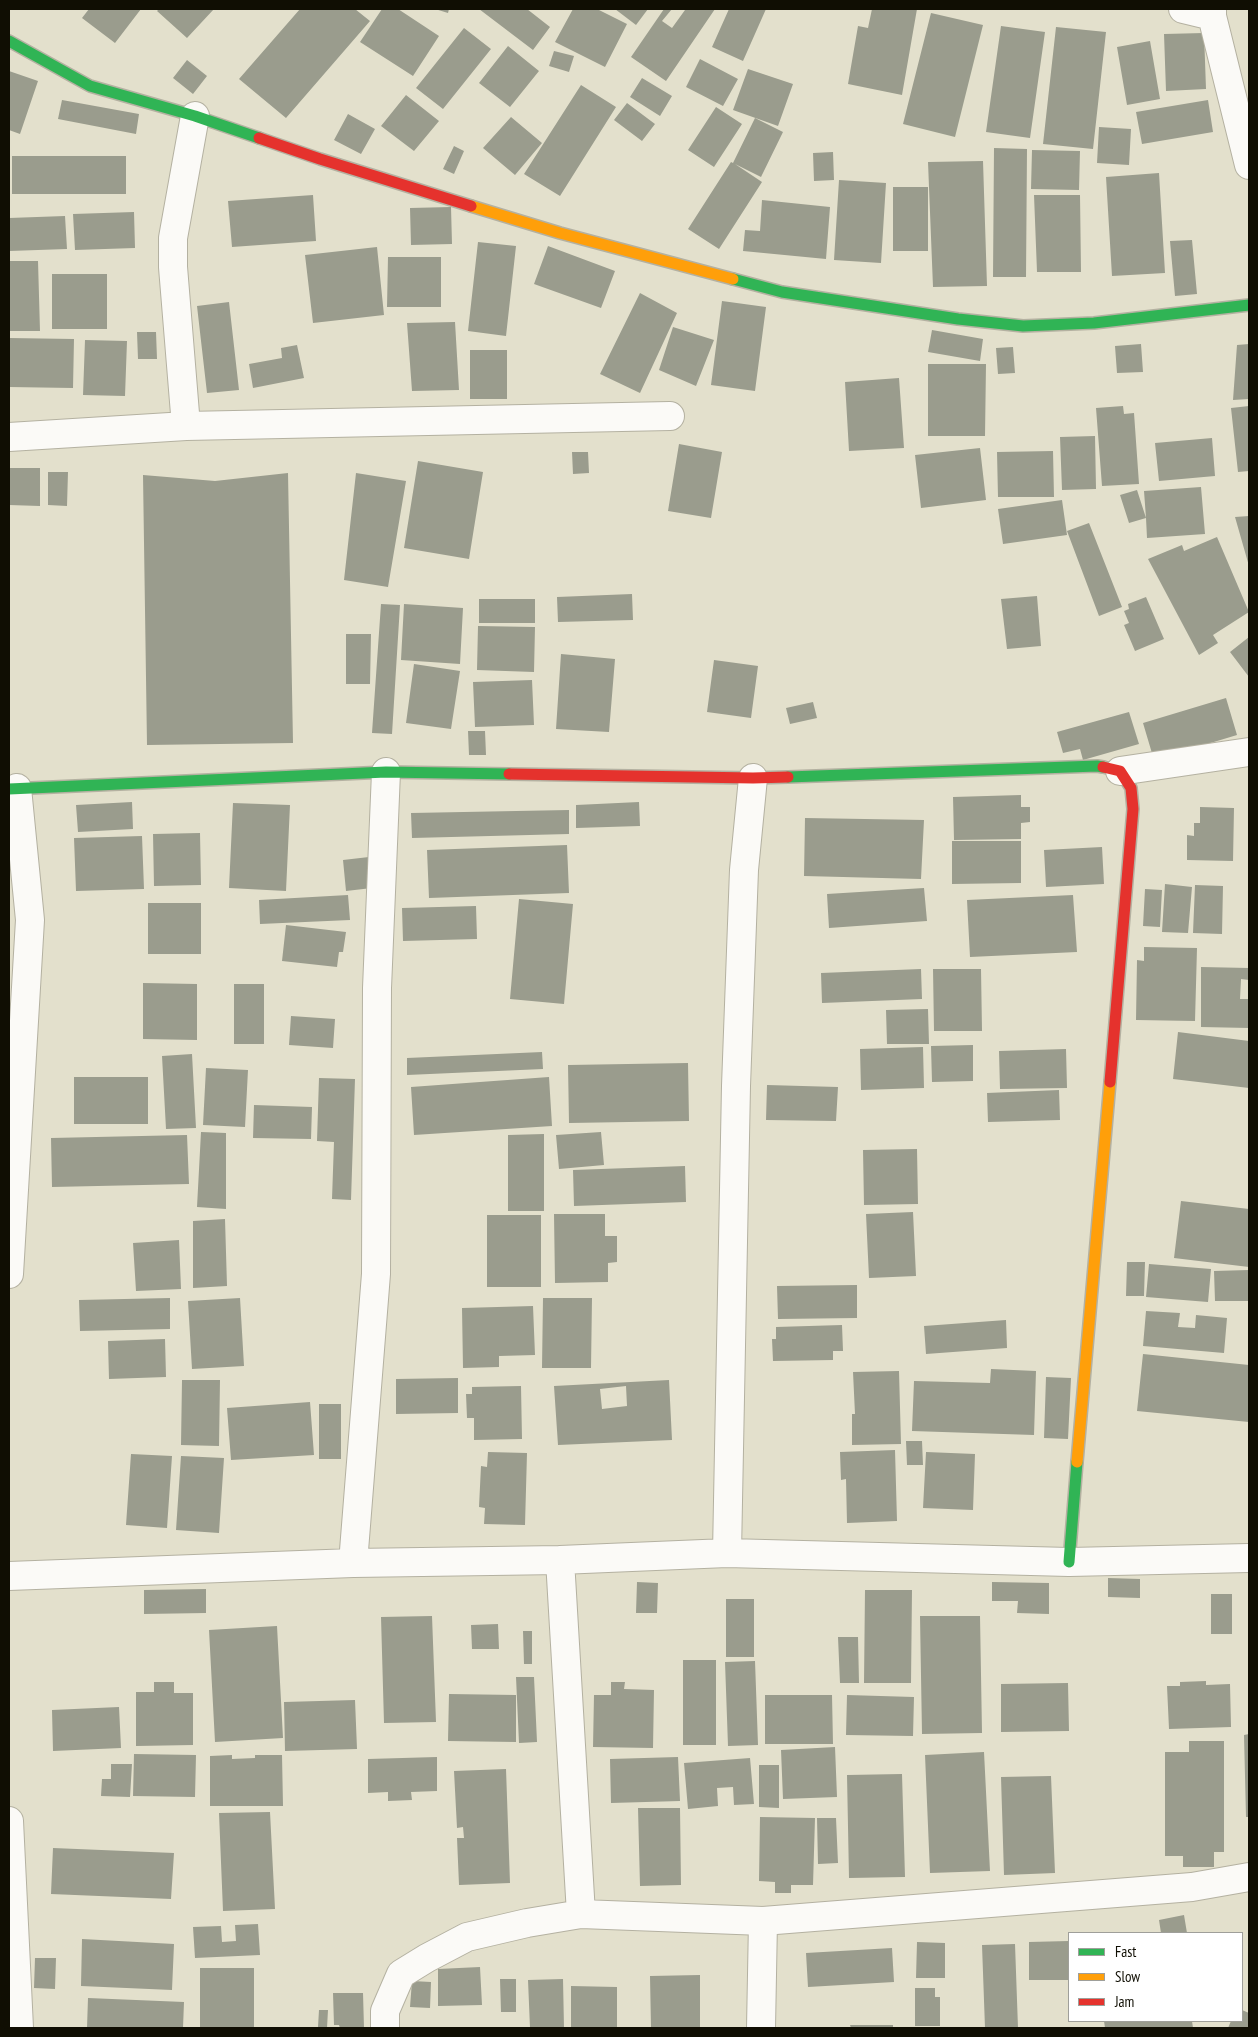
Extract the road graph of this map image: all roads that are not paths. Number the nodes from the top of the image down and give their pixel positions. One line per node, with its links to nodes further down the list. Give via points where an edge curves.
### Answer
1 (1183, 9): 2 (street)
2 (1212, 12): 5 (street)
3 (9, 41): 4 (street, via 90,86)
4 (195, 116): 6 (street, via 320,159 560,233 782,292 958,320 1023,326 1094,323); 8 (street, via 173,238)
5 (1249, 165)
6 (1249, 305)
7 (670, 416): 8 (street)
8 (186, 426): 9 (street)
9 (9, 437)
10 (1249, 752): 11 (street)
11 (1120, 771): 13 (street, via 1097,766); 19 (street, via 1131,788 1133,808)
12 (386, 772): 13 (street); 14 (street); 20 (street, via 377,988 376,1274)
13 (753, 778): 16 (street, via 744,870 736,1086)
14 (13, 789): 15 (street, via 30,920)
15 (9, 1274)
16 (727, 1553): 18 (street); 19 (street)
17 (1249, 1558): 19 (street)
18 (560, 1560): 20 (street); 24 (street)
19 (1069, 1562)
20 (353, 1563): 21 (street)
21 (9, 1576)
22 (9, 1821): 26 (street)
23 (1249, 1877): 25 (street, via 1192,1887)
24 (581, 1914): 25 (street); 27 (street, via 467,1937 426,1958 401,1974 385,2011)
25 (763, 1921): 28 (street)
26 (15, 2019)
27 (385, 2028)
28 (760, 2028)

